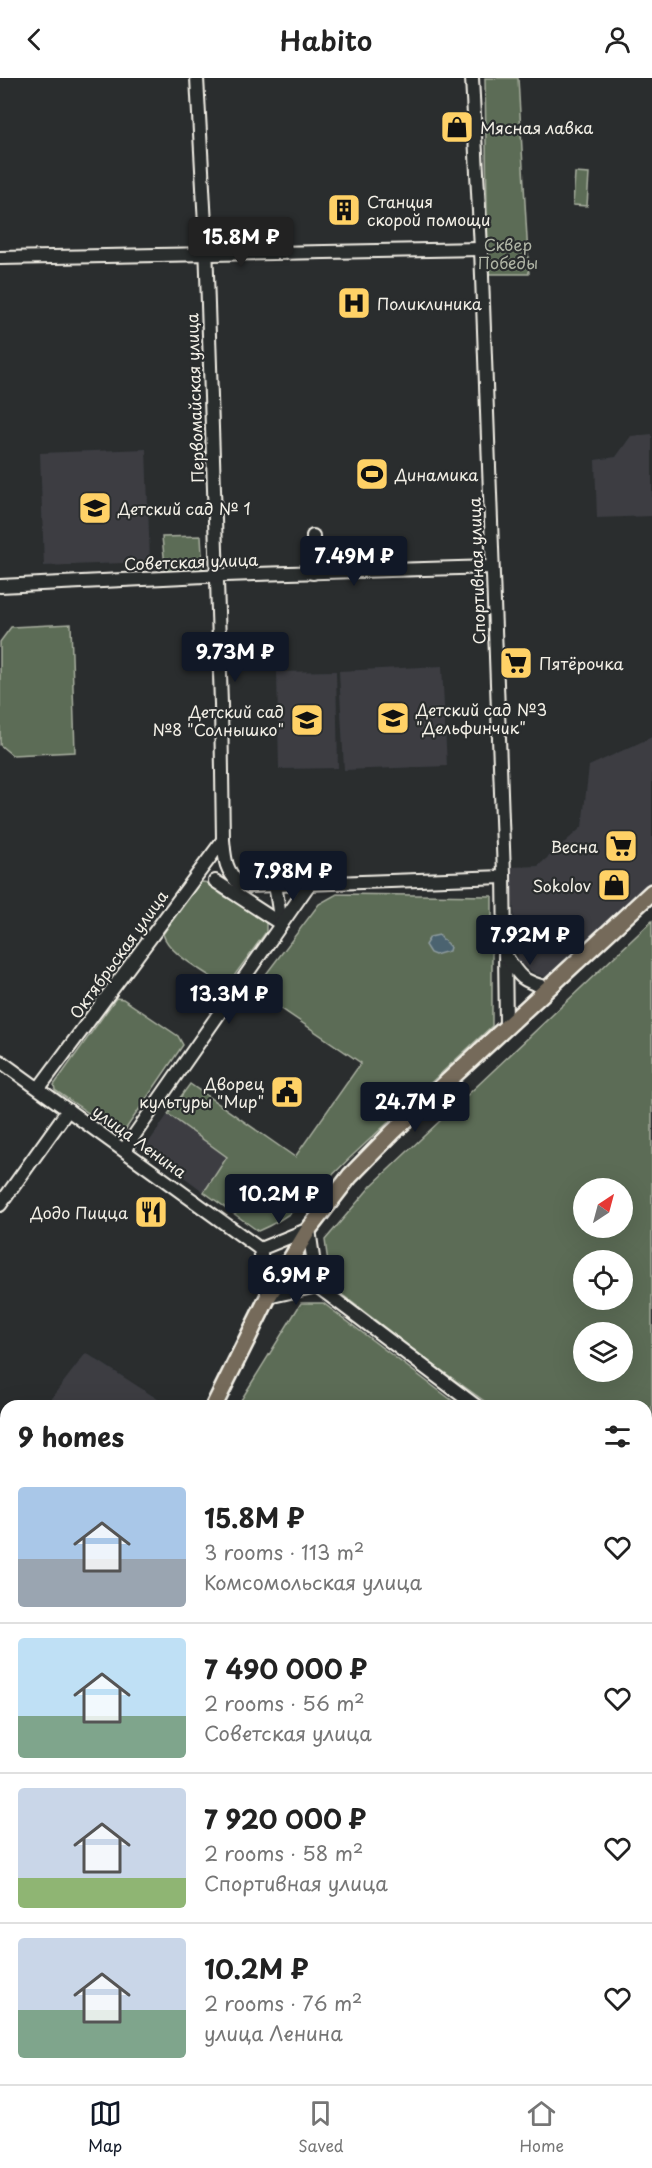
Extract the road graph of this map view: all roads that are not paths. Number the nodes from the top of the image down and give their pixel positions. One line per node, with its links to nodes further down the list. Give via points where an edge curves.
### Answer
1 (197, 78): 4 (street, Первомайская улица)
2 (472, 78): 3 (street, Спортивная улица)
3 (481, 249): 4 (street); 7 (street, Спортивная улица)
4 (206, 253): 5 (street); 9 (street, Первомайская улица)
5 (0, 258)
6 (312, 536): 8 (street)
7 (492, 567): 8 (street, Советская улица); 12 (street, Спортивная улица)
8 (313, 573): 9 (street, Советская улица)
9 (216, 576): 10 (street, Советская улица); 11 (street, Первомайская улица)
10 (0, 586)
11 (223, 840): 13 (street, Октябрьская улица); 17 (street, Первомайская улица, via 229,873)
12 (504, 877): 15 (street); 20 (street, Спортивная улица)
13 (195, 878): 14 (street); 24 (street, Октябрьская улица)
14 (215, 881): 17 (street); 19 (street)
15 (310, 883): 16 (street); 19 (street)
16 (275, 884): 17 (street); 19 (street)
17 (244, 885)
18 (652, 892): 21 (main road)
19 (280, 924): 26 (street)
20 (505, 956): 21 (street, via 519,977); 22 (street, Спортивная улица)
21 (548, 988): 22 (main road)
22 (506, 1026): 28 (main road, via 350,1176)
23 (0, 1061): 24 (street, улица Ленина)
24 (39, 1089): 25 (street, улица Ленина)
25 (68, 1110): 26 (street, улица Ленина); 27 (street)
26 (124, 1150): 29 (street, улица Ленина)
27 (0, 1205)
28 (309, 1229): 29 (street); 30 (street); 31 (main road)
29 (260, 1249): 31 (street)
30 (317, 1286): 31 (street); 33 (street)
31 (268, 1297): 32 (main road)
32 (217, 1400)
33 (468, 1400)

